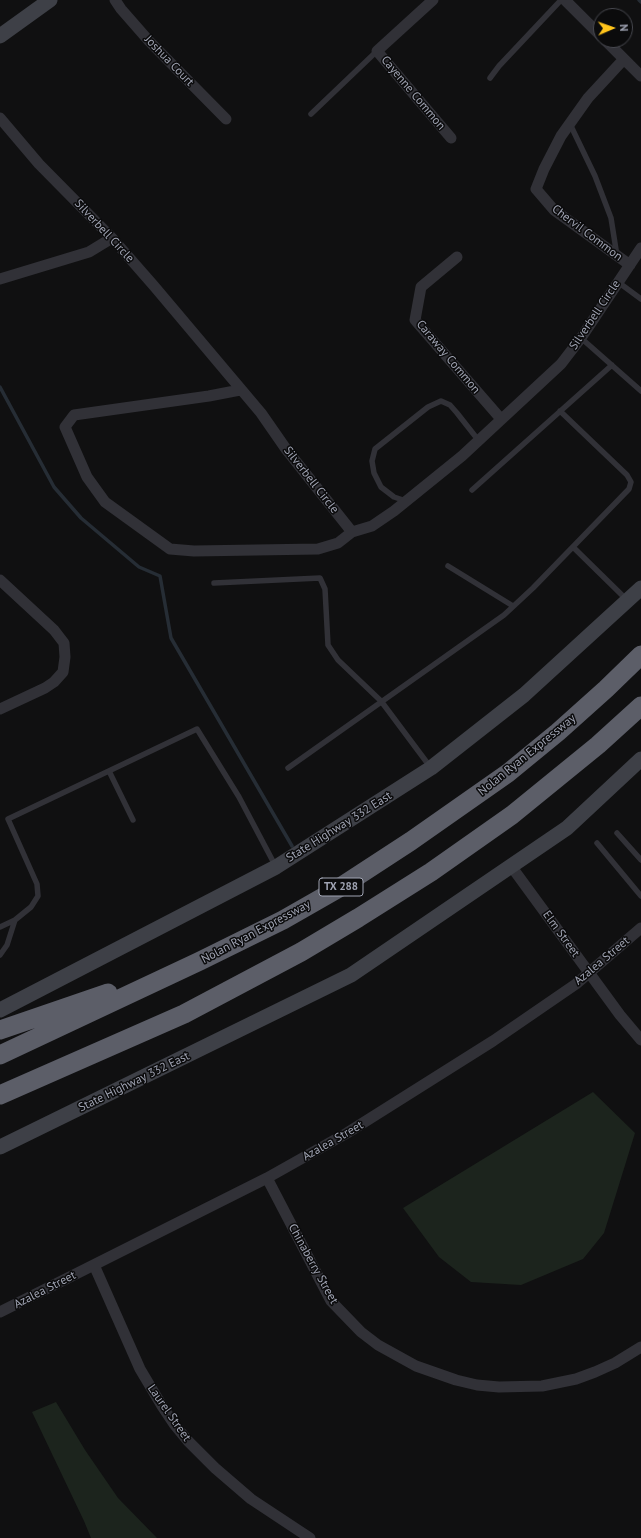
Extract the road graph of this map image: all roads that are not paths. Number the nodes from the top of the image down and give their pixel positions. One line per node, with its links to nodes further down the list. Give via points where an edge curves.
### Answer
1 (50, 0): 7 (main road)
2 (115, 0): 15 (street, Joshua Court, via 149,42)
3 (433, 0): 9 (street, Cayenne Common)
4 (561, 0): 12 (lane)
5 (565, 0): 6 (street)
6 (593, 28)
7 (0, 36)
8 (613, 48): 10 (street)
9 (377, 51): 13 (lane); 17 (street, Cayenne Common)
10 (624, 59): 11 (street); 16 (street, via 588,98)
11 (641, 76)
12 (490, 78)
13 (311, 114)
14 (0, 118): 18 (street, Silverbell Circle, via 39,164)
15 (226, 119)
16 (570, 123): 20 (lane, via 611,218); 20 (street, Chervil Common, via 536,189 554,210)
17 (451, 138)
18 (112, 238): 23 (street, via 89,252); 28 (street, Silverbell Circle)
19 (641, 248): 22 (street, Silverbell Circle)
20 (617, 256): 22 (street, Chervil Common)
21 (457, 257): 31 (street, Caraway Common, via 421,288 414,320)
22 (630, 265): 24 (street, Silverbell Circle)
23 (0, 279)
24 (618, 282): 25 (lane); 26 (street, Silverbell Circle)
25 (641, 299)
26 (581, 338): 27 (lane); 31 (street, Silverbell Circle, via 561,364)
27 (612, 365): 29 (lane); 30 (lane)
28 (240, 390): 35 (street, Silverbell Circle, via 261,413 286,449); 35 (street, via 74,415 65,427 87,477 105,502 170,549 318,549 338,543)
29 (641, 391)
30 (560, 411): 33 (lane); 36 (lane, via 627,475 631,482 629,489)
31 (501, 419): 32 (street, Silverbell Circle)
32 (479, 441): 34 (street, Silverbell Circle); 34 (lane, via 458,412 441,401 428,407 375,449 372,461 374,473 381,487 394,497)
33 (472, 490)
34 (406, 501): 35 (street, Silverbell Circle, via 372,526)
35 (352, 532)
36 (573, 546): 41 (lane); 42 (lane)
37 (448, 566): 42 (lane)
38 (0, 580): 46 (street, via 54,630 64,643 65,657 63,672 54,682)
39 (214, 583): 44 (lane, via 320,578 325,589 328,645 338,660)
40 (641, 588): 41 (main road, State Highway 332 East)
41 (627, 600): 49 (main road, State Highway 332 East, via 524,695)
42 (513, 606): 44 (lane)
43 (641, 655): 62 (highway, Nolan Ryan Expressway / TX 288, via 558,732 474,798 339,888 283,920)
44 (381, 701): 48 (lane); 49 (lane)
45 (641, 706): 68 (highway, TX 288, via 512,815 431,872 358,918 301,952 184,1014)
46 (0, 709)
47 (641, 759): 55 (main road, State Highway 332 East, via 567,828)
48 (288, 768)
49 (431, 768): 56 (main road, State Highway 332 East)
50 (109, 771): 51 (lane); 56 (lane, via 197,729 239,797); 58 (lane, via 8,819 37,884 38,896 31,907)
51 (133, 820)
52 (617, 833): 54 (lane)
53 (598, 844): 57 (lane)
54 (641, 860)
55 (511, 866): 63 (street, Elm Street); 69 (main road, State Highway 332 East, via 351,975)
56 (276, 867): 64 (main road, State Highway 332 East)
57 (641, 896)
58 (15, 920): 59 (lane); 61 (lane, via 7,945)
59 (0, 927)
60 (641, 928): 63 (street, Azalea Street)
61 (0, 955)
62 (200, 961): 65 (highway); 67 (highway, Nolan Ryan Expressway / TX 288)
63 (589, 973): 66 (street, Elm Street); 70 (street, Azalea Street, via 493,1041 420,1088)
64 (0, 1010)
65 (0, 1030)
66 (641, 1040)
67 (0, 1055)
68 (0, 1095)
69 (0, 1147)
70 (267, 1178): 71 (street, Azalea Street); 73 (street, Chinaberry Street, via 331,1301 378,1345 416,1366 477,1385 542,1386 595,1372)
71 (94, 1265): 72 (street, Azalea Street); 74 (street, Laurel Street, via 140,1369 179,1430 214,1468 251,1499)
72 (0, 1312)
73 (641, 1347)
74 (310, 1538)

